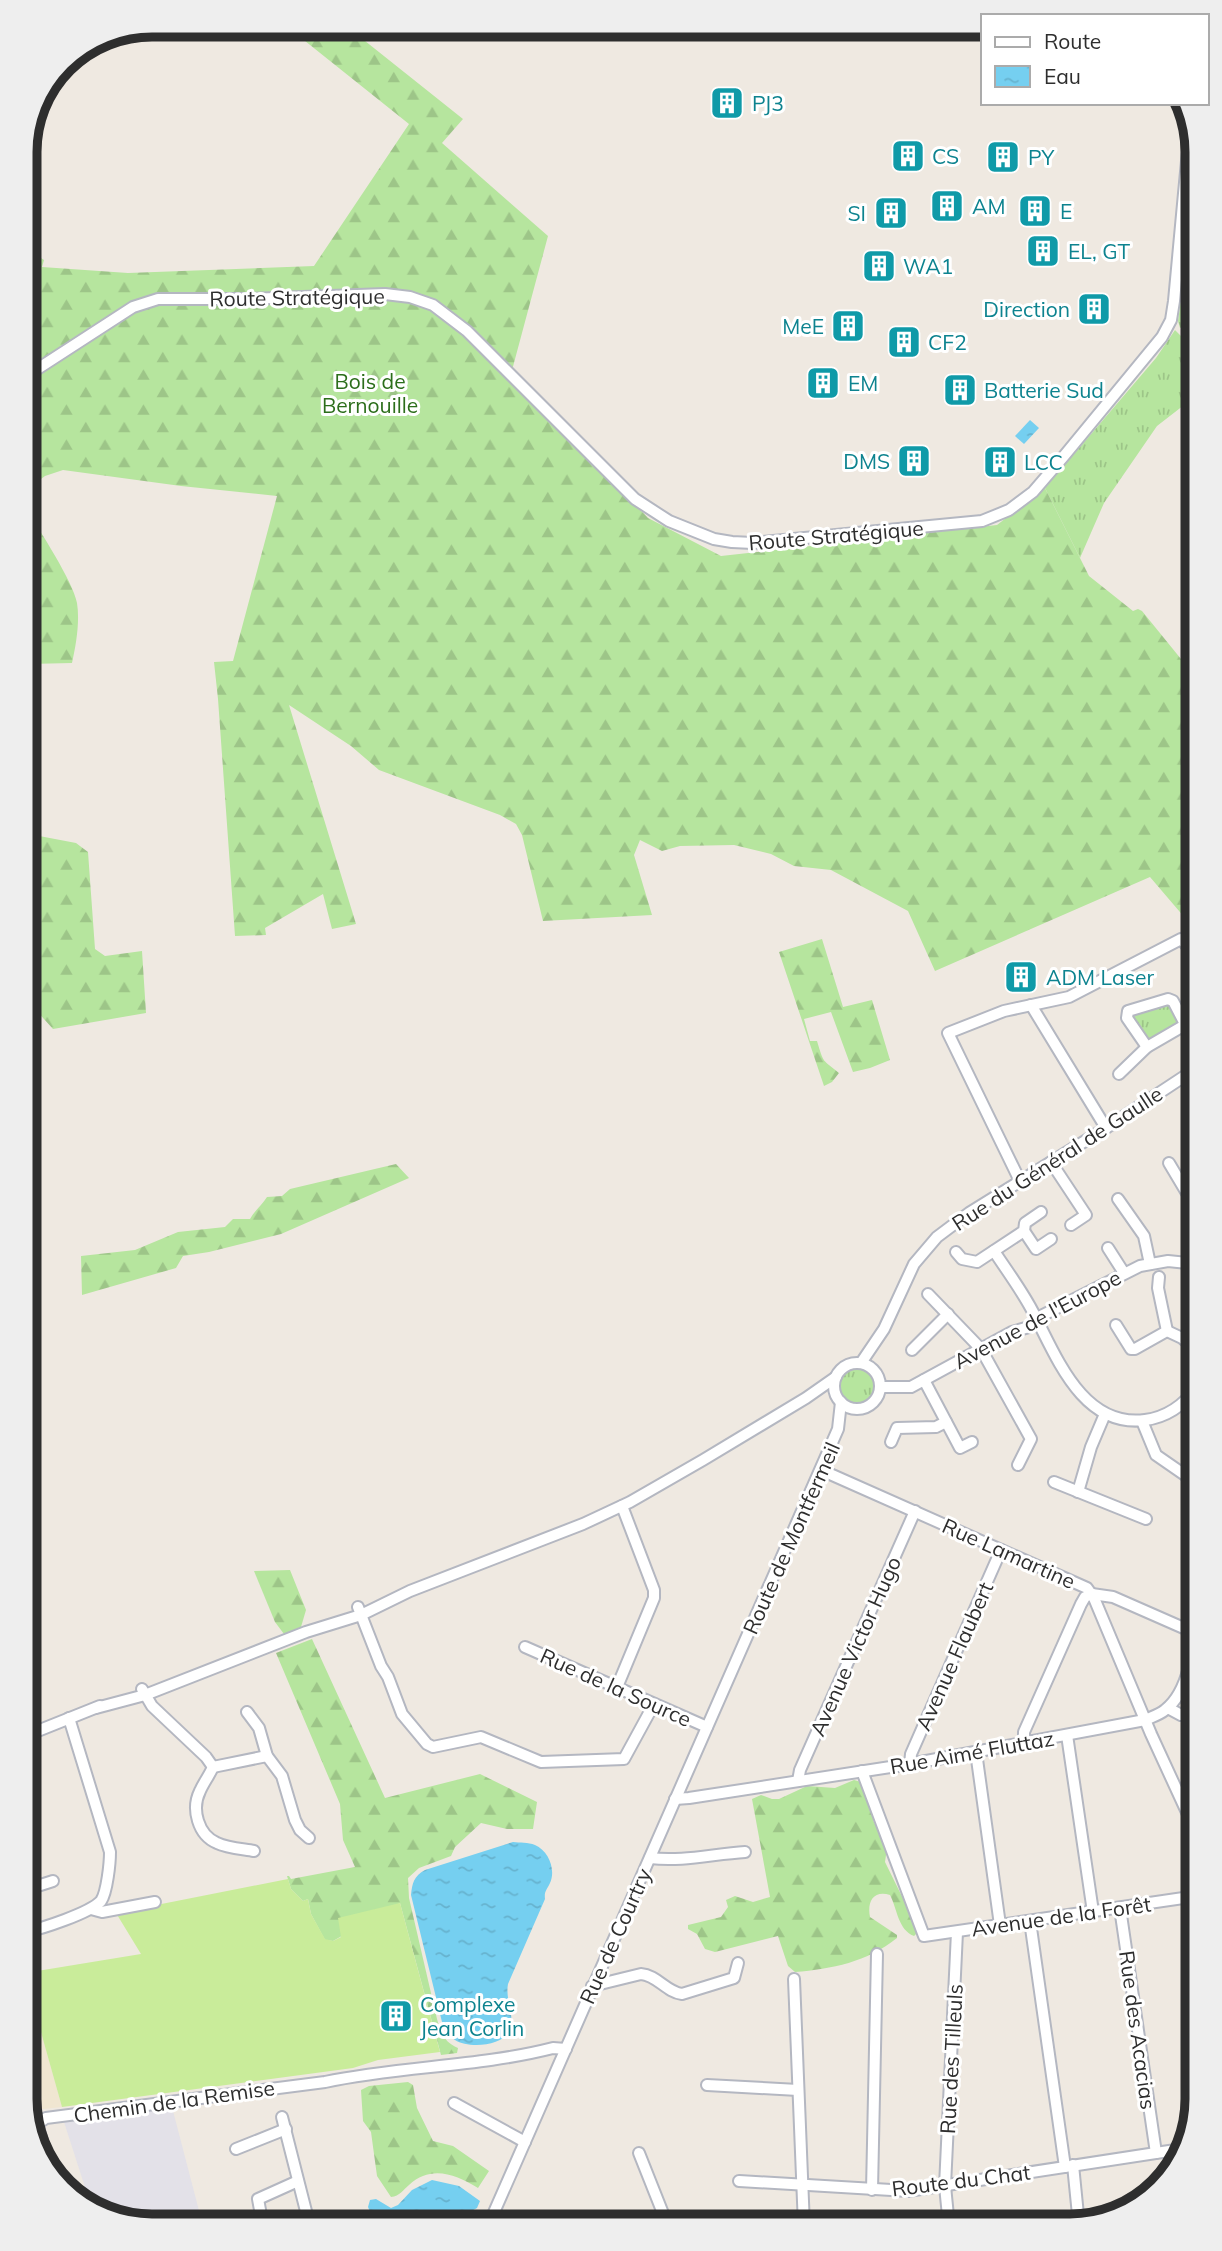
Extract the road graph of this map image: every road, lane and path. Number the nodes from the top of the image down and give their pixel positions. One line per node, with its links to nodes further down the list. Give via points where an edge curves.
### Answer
1 (1185, 183): 2 (street, Route Stratégique, via 1168,328 1032,492 1009,510 982,521 753,543 714,539 669,521 635,499 467,331 433,305 410,297 158,299 133,307)
2 (37, 369)
3 (1185, 943): 4 (street, via 1181,939 1069,997)
4 (1031, 1006): 9 (street); 12 (street, via 1004,1011 948,1033)
5 (1185, 1024): 6 (street); 6 (street, via 1168,999 1128,1011 1126,1018)
6 (1147, 1047): 7 (street)
7 (1119, 1074)
8 (1185, 1076): 9 (street, Rue du Général de Gaulle)
9 (1105, 1128): 10 (street, Rue du Général de Gaulle)
10 (1051, 1162): 12 (street, Rue du Général de Gaulle); 17 (street, via 1086,1215)
11 (1169, 1163): 13 (street)
12 (1020, 1181): 31 (street, Rue du Général de Gaulle, via 962,1217 928,1245 907,1275)
13 (1183, 1184): 14 (street)
14 (1185, 1187)
15 (1118, 1199): 24 (street, via 1143,1236)
16 (1041, 1212): 18 (street, via 1025,1223)
17 (1071, 1225)
18 (1024, 1231): 19 (street, via 1036,1249); 21 (street)
19 (1051, 1240)
20 (1108, 1248): 25 (street)
21 (994, 1251): 22 (street, via 977,1262 962,1259); 29 (street)
22 (956, 1252)
23 (1185, 1263): 24 (street, Avenue de l'Europe)
24 (1150, 1264): 25 (street, Avenue de l'Europe)
25 (1124, 1273): 29 (street, Avenue de l'Europe)
26 (1159, 1277): 32 (street)
27 (928, 1294): 28 (street)
28 (948, 1314): 34 (street); 35 (street)
29 (1037, 1321): 34 (street, Avenue de l'Europe); 45 (street, via 1077,1390)
30 (1116, 1325): 32 (street, via 1132,1350)
31 (884, 1329): 36 (street, Rue du Général de Gaulle); 37 (street, Rue du Général de Gaulle, via 875,1362)
32 (1167, 1331): 33 (street)
33 (1185, 1340)
34 (981, 1349): 39 (street, Avenue de l'Europe); 51 (street, via 1031,1439)
35 (912, 1350)
36 (861, 1363): 37 (street); 38 (street, via 846,1366)
37 (877, 1375): 40 (street)
38 (836, 1377): 41 (street); 42 (street)
39 (924, 1380): 40 (street, Avenue de l'Europe, via 906,1388); 47 (street)
40 (880, 1387): 44 (street, via 871,1405)
41 (806, 1398): 42 (street, via 819,1395); 56 (street)
42 (840, 1401): 44 (street); 48 (street, Route de Montfermeil)
43 (1185, 1402): 46 (street, via 1170,1413)
44 (858, 1409): 48 (street, Route de Montfermeil)
45 (1105, 1413): 46 (street); 55 (street)
46 (1142, 1421): 53 (street, via 1156,1455)
47 (946, 1422): 49 (street, via 936,1427 897,1428); 50 (street, via 960,1448)
48 (838, 1429): 52 (street, Route de Montfermeil)
49 (891, 1442)
50 (972, 1442)
51 (1018, 1465)
52 (821, 1470): 57 (street, Rue Lamartine); 64 (street, Route de Montfermeil)
53 (1185, 1475)
54 (1054, 1482): 55 (street)
55 (1078, 1492): 58 (street)
56 (623, 1509): 61 (street); 66 (street, via 654,1598)
57 (915, 1511): 59 (street, Rue Lamartine); 83 (street, Avenue Victor Hugo)
58 (1146, 1519)
59 (1001, 1550): 60 (street, Rue Lamartine); 80 (street, Avenue Flaubert)
60 (1092, 1594): 62 (street, Rue Lamartine, via 1113,1597); 73 (street); 77 (street, via 1081,1604 1024,1732)
61 (360, 1611): 67 (street); 68 (street, via 402,1714 433,1747 481,1737 541,1762 624,1759)
62 (1185, 1629)
63 (525, 1647): 66 (street, Rue de la Source)
64 (743, 1647): 74 (street, Rue de Courtry)
65 (1185, 1680): 69 (street)
66 (617, 1687): 68 (street, Rue de la Source)
67 (144, 1692): 72 (street); 81 (street, via 152,1706)
68 (654, 1704): 74 (street, Rue de la Source)
69 (1168, 1708): 71 (street); 73 (street, Rue Aimé Fluttaz)
70 (247, 1712): 79 (street, via 259,1728)
71 (1185, 1714)
72 (69, 1718): 75 (street); 95 (street, via 110,1852 103,1899)
73 (1145, 1720): 76 (street, Rue Aimé Fluttaz); 85 (street)
74 (707, 1727): 84 (street, Rue de Courtry)
75 (37, 1731)
76 (1067, 1735): 77 (street, Rue Aimé Fluttaz); 96 (street)
77 (1024, 1743): 78 (street, Rue Aimé Fluttaz)
78 (976, 1752): 80 (street, Rue Aimé Fluttaz); 98 (street)
79 (267, 1756): 81 (street); 86 (street, via 282,1776 300,1830)
80 (910, 1764): 82 (street, Rue Aimé Fluttaz)
81 (213, 1767): 87 (street, via 197,1802 200,1827 217,1844)
82 (862, 1771): 83 (street, Rue Aimé Fluttaz); 100 (street, Avenue de la Forêt, via 924,1936)
83 (798, 1781): 84 (street, Rue Aimé Fluttaz)
84 (675, 1799): 89 (street, Rue de Courtry)
85 (1185, 1806)
86 (309, 1838)
87 (254, 1851)
88 (745, 1852): 89 (street)
89 (650, 1858): 104 (street, Rue de Courtry)
90 (53, 1881): 91 (street)
91 (37, 1886)
92 (1185, 1898): 94 (street, Avenue de la Forêt)
93 (155, 1902): 95 (street, via 102,1912)
94 (1120, 1908): 96 (street, Avenue de la Forêt); 116 (street, Rue des Acacias)
95 (91, 1909): 99 (street)
96 (1093, 1912): 97 (street, Avenue de la Forêt)
97 (1030, 1921): 98 (street, Avenue de la Forêt); 117 (street)
98 (1000, 1925): 100 (street, Avenue de la Forêt)
99 (37, 1928)
100 (957, 1931): 121 (street, Rue des Tilleuls)
101 (877, 1954): 122 (street)
102 (738, 1963): 104 (street, via 734,1978 682,1994 641,1973)
103 (794, 1979): 107 (street)
104 (593, 1986): 105 (street, Rue de Courtry)
105 (566, 2049): 110 (street, Chemin de la Remise, via 47,2118); 112 (street, Rue de Courtry)
106 (707, 2085): 107 (street)
107 (798, 2090): 120 (street)
108 (454, 2103): 112 (street)
109 (282, 2117): 111 (street)
110 (39, 2123)
111 (286, 2129): 113 (street); 118 (street)
112 (525, 2142): 126 (street, Rue de Courtry)
113 (236, 2149)
114 (1173, 2150): 116 (street, Route du Chat)
115 (639, 2153): 127 (street)
116 (1156, 2153): 117 (street, Route du Chat)
117 (1069, 2166): 121 (street, Route du Chat); 123 (street)
118 (298, 2181): 124 (street, via 258,2199); 125 (street)
119 (739, 2181): 120 (street, Route du Chat)
120 (803, 2186): 122 (street, Route du Chat); 128 (street)
121 (945, 2186): 122 (street, Route du Chat); 129 (street, Rue des Tilleuls)
122 (872, 2190)
123 (1077, 2213)
124 (261, 2214)
125 (307, 2214)
126 (493, 2214)
127 (663, 2214)
128 (804, 2214)
129 (948, 2214)

